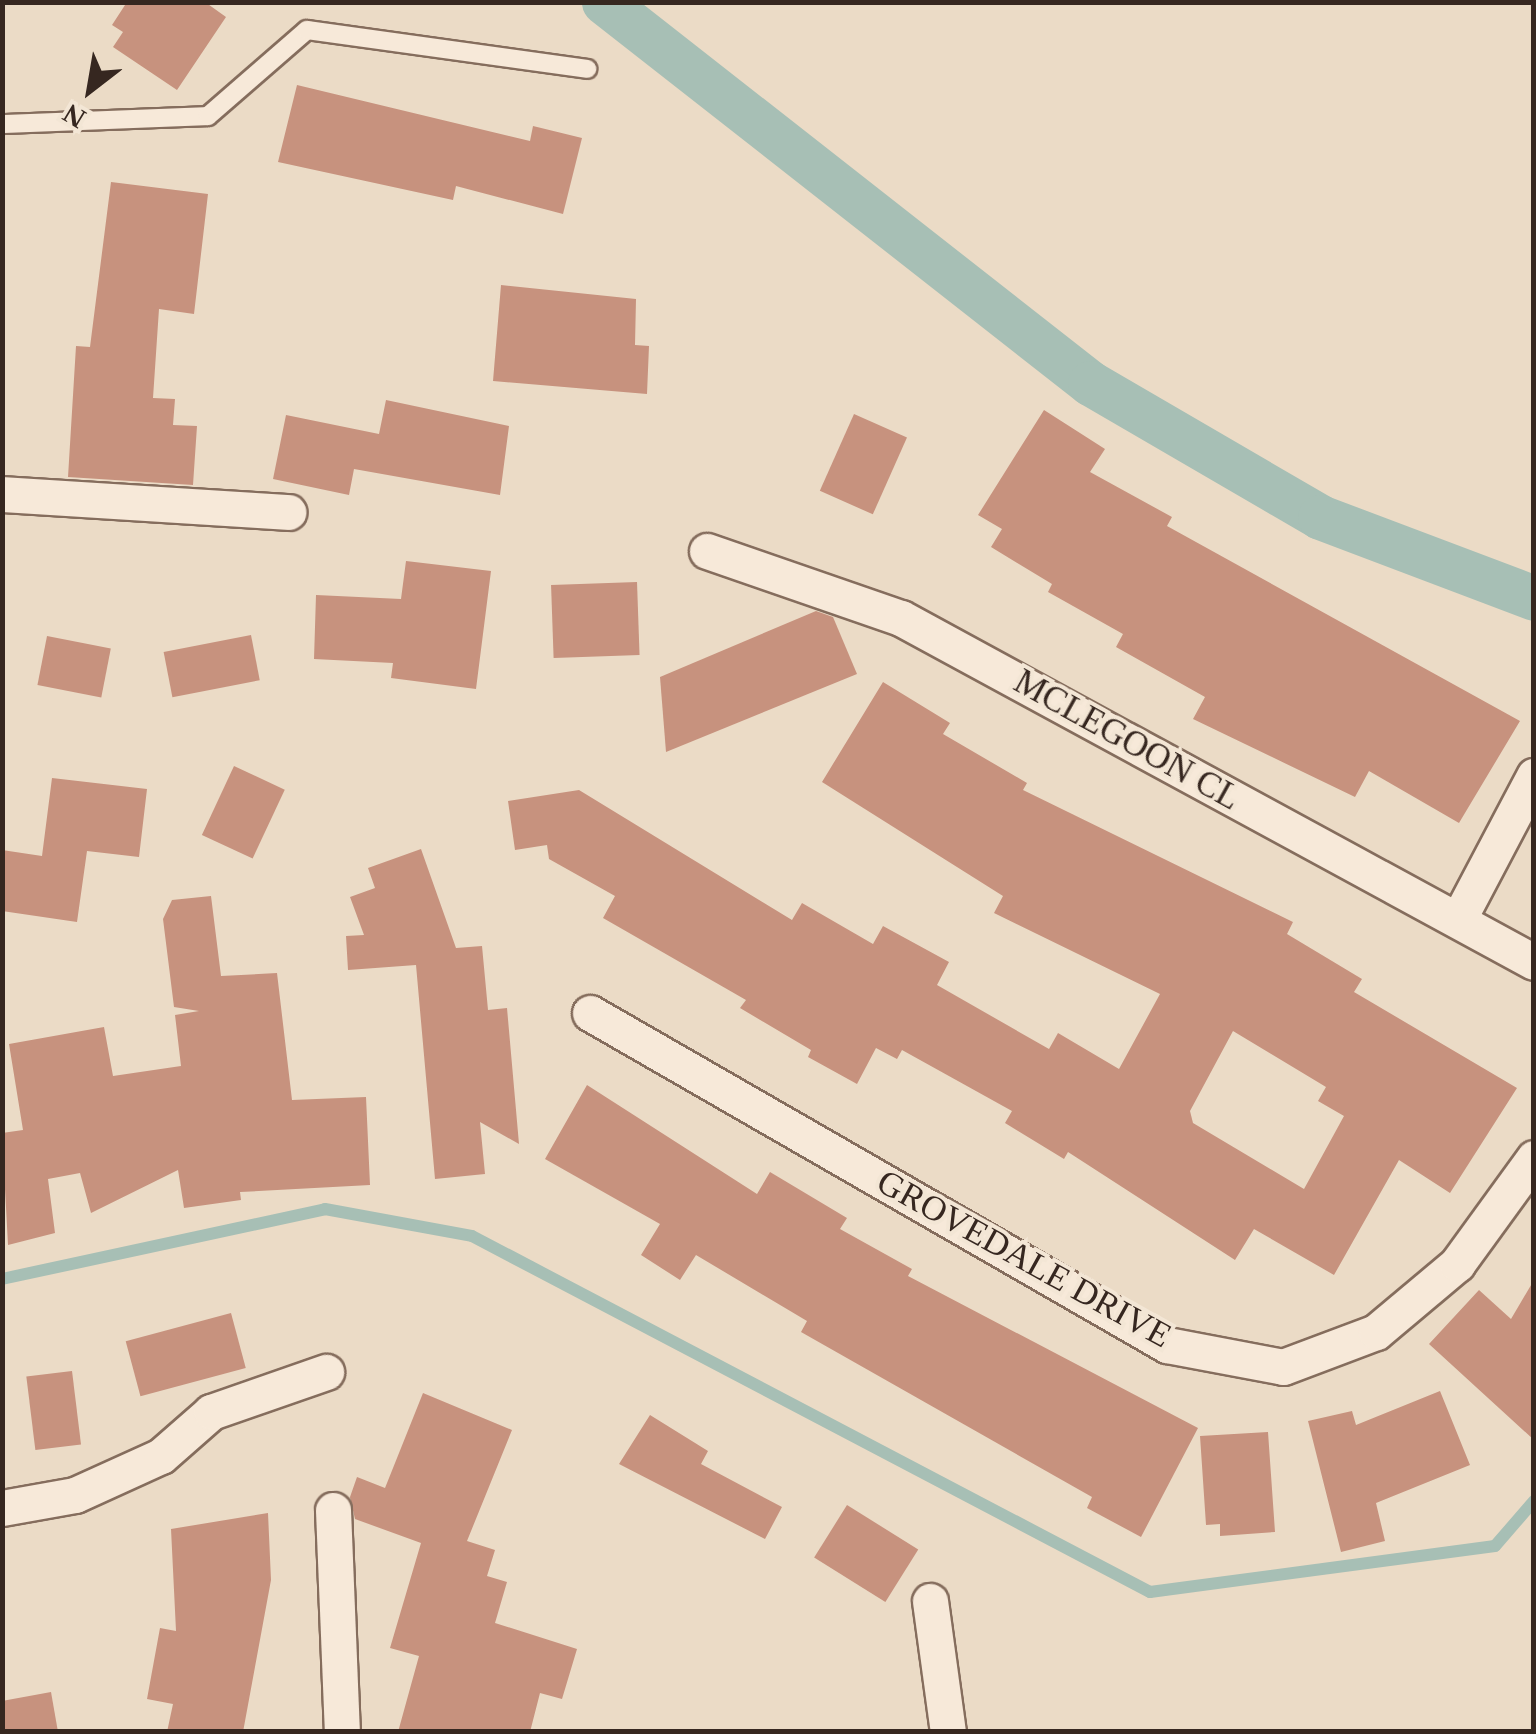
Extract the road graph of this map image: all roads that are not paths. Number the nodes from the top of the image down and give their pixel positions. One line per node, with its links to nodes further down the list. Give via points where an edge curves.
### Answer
1 (587, 69): 2 (lane, via 307,30 208,116)
2 (2, 124)
3 (2, 494): 4 (street)
4 (288, 512)
5 (707, 550): 7 (street, MCLEGOON CL, via 901,618)
6 (1534, 776): 7 (street)
7 (1458, 920): 8 (street, MCLEGOON CL)
8 (1534, 962)
9 (590, 1013): 10 (street, GROVEDALE DRIVE, via 1167,1345 1283,1367 1390,1320 1457,1264)
10 (1534, 1158)
11 (326, 1372): 12 (street, via 212,1412 162,1456 75,1495)
12 (2, 1508)
13 (333, 1510): 15 (street)
14 (930, 1601): 16 (street)
15 (342, 1732)
16 (948, 1732)

